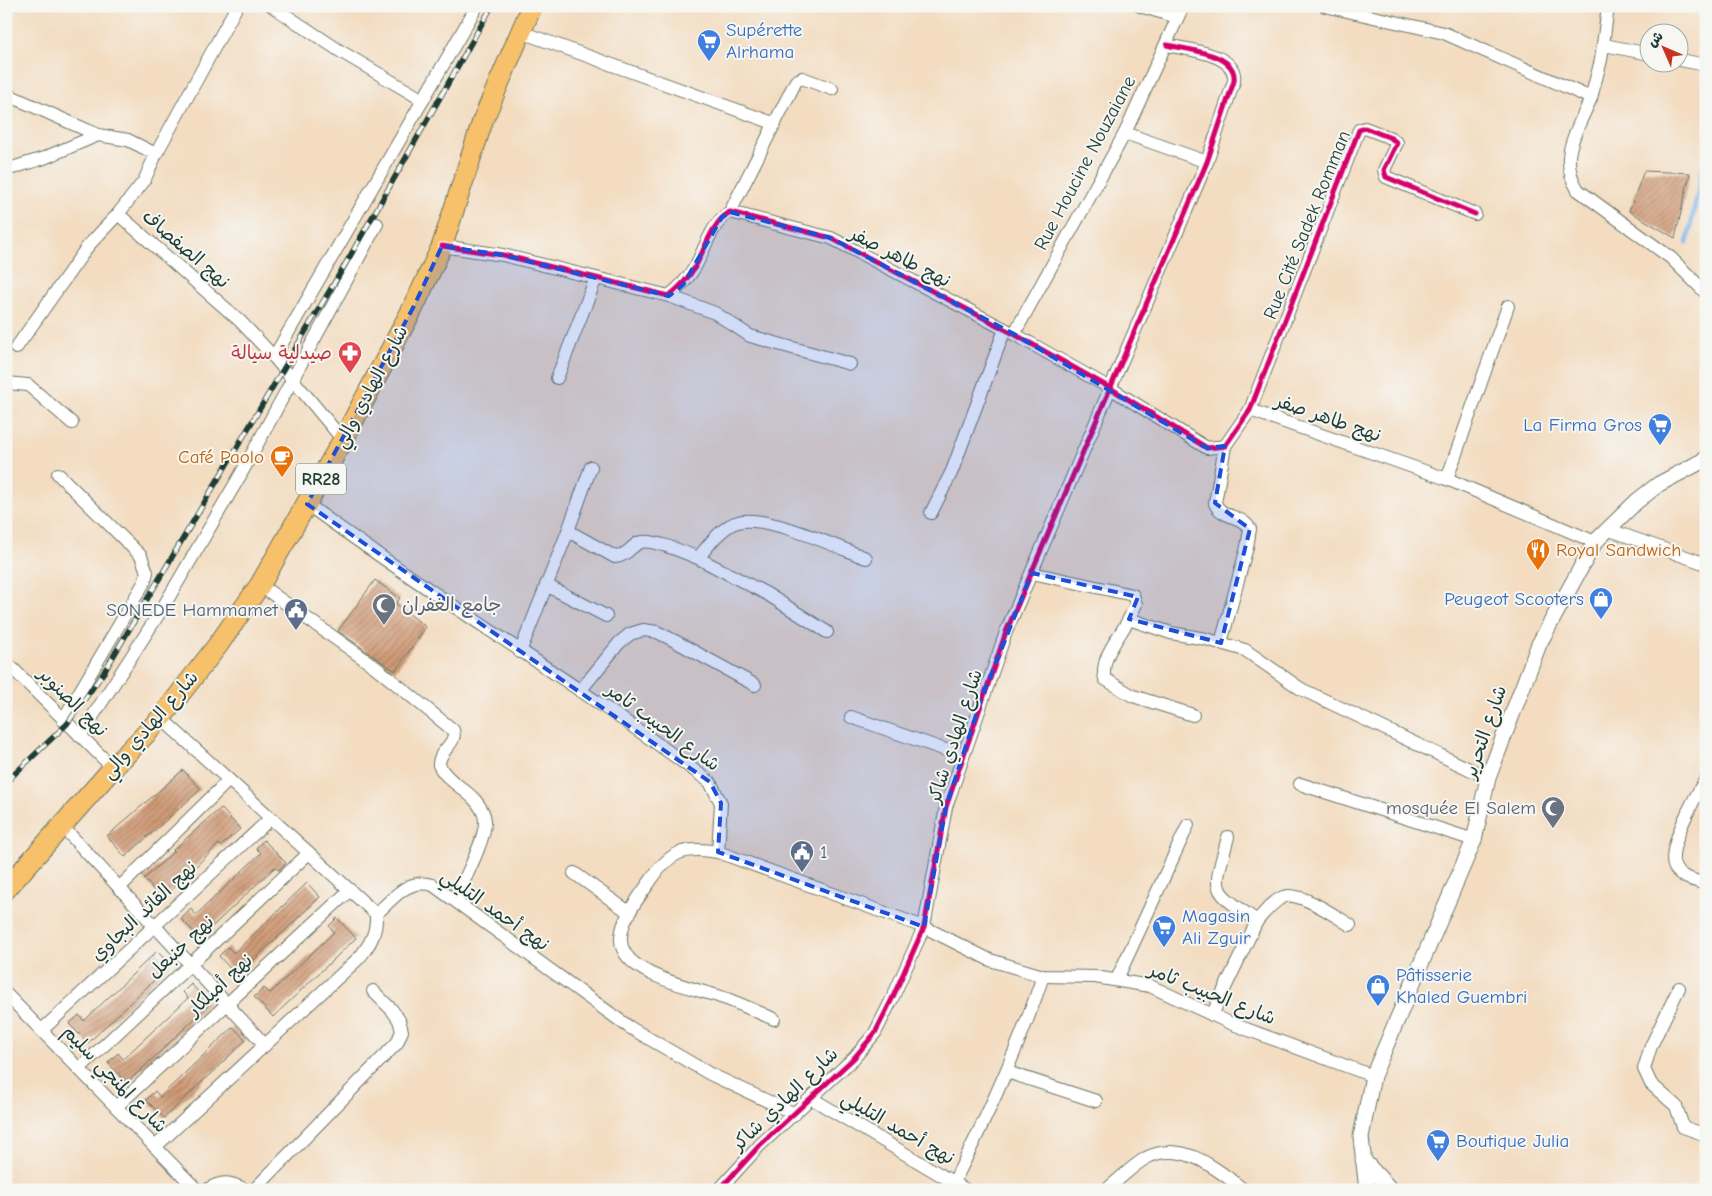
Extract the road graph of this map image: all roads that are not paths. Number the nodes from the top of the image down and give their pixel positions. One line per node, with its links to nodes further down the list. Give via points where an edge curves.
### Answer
1 (237, 6): 22 (street, نهج الصفصاف)
2 (477, 6): 18 (street)
3 (532, 6): 9 (main road, شارع الهادي والي / RR28)
4 (1140, 6): 8 (street)
5 (1325, 6): 17 (street, via 1444,33)
6 (1608, 6): 11 (street)
7 (280, 8): 18 (street)
8 (1180, 11): 10 (street, Rue Houcine Nouzaiane)
9 (521, 32): 19 (street); 29 (main road, شارع الهادي والي / RR28, via 483,120)
10 (1166, 45): 20 (street, Rue Houcine Nouzaiane); 23 (street, شارع الهادي شاكر, via 1218,57 1233,69 1234,81)
11 (1604, 45): 12 (street); 17 (street)
12 (1640, 52)
13 (1690, 62): 14 (street)
14 (1706, 65)
15 (832, 89): 19 (street, via 799,79)
16 (6, 94): 21 (street)
17 (1591, 98): 31 (street, via 1570,148 1567,164 1570,178 1578,190 1671,258)
18 (423, 100): 36 (street)
19 (773, 123): 25 (street)
20 (1126, 133): 23 (street); 34 (street, Rue Houcine Nouzaiane)
21 (98, 135): 22 (street, via 128,140); 24 (street)
22 (156, 154): 26 (street, نهج الصفصاف, via 144,181)
23 (1207, 162): 41 (street, شارع الهادي شاكر)
24 (6, 170)
25 (730, 212): 32 (street, via 722,217 683,285); 34 (street, نهج طاهر صفر, via 831,238)
26 (118, 214): 35 (street, via 88,246); 36 (street, نهج الصفصاف, via 239,320)
27 (1475, 214): 42 (street, Rue Cité Sadek Romman, via 1386,177 1384,170 1397,144 1365,128 1360,130)
28 (377, 224): 39 (street)
29 (442, 246): 30 (street, via 503,255); 44 (main road, شارع الهادي والي / RR28)
30 (596, 278): 32 (street); 38 (street)
31 (1706, 293)
32 (669, 296): 37 (street, via 715,313 750,336)
33 (1508, 306): 49 (street)
34 (1010, 331): 41 (street, نهج طاهر صفر); 51 (street, Rue Houcine Nouzaiane, via 952,471)
35 (16, 348)
36 (274, 357): 39 (street, نهج الصفصاف)
37 (850, 364)
38 (557, 378)
39 (292, 379): 44 (street, نهج الصفصاف); 73 (street, via 162,609)
40 (6, 383): 43 (street, via 28,385)
41 (1110, 388): 45 (street, نهج طاهر صفر, via 1207,448); 58 (street, شارع الهادي شاكر)
42 (1250, 410): 45 (street, نهج طاهر صفر); 49 (street, نهج طاهر صفر)
43 (72, 423)
44 (343, 440): 50 (main road, شارع الهادي والي / RR28)
45 (1225, 446): 64 (street, via 1215,503 1222,512 1244,522 1250,529)
46 (1706, 459): 52 (street, شارع التحرير, via 1659,484)
47 (591, 467): 53 (street)
48 (58, 474): 72 (street, via 141,556 147,572 146,581)
49 (1447, 479): 54 (street, نهج طاهر صفر)
50 (307, 504): 60 (main road, شارع الهادي والي / RR28); 65 (street, شارع الحبيب ثامر)
51 (931, 513)
52 (1608, 529): 54 (street, شارع التحرير); 57 (street)
53 (568, 531): 55 (street, via 615,556 646,541); 59 (street)
54 (1595, 542): 76 (street, شارع التحرير, via 1538,644)
55 (698, 558): 56 (street, via 736,522 750,520 762,520); 63 (street, via 767,594)
56 (866, 558)
57 (1706, 564)
58 (1032, 573): 62 (street, via 1133,595 1136,604); 74 (street, شارع الهادي شاكر, via 1006,632)
59 (546, 585): 61 (street); 65 (street)
60 (260, 586): 71 (main road, شارع الهادي والي / RR28); 92 (street, via 374,666 453,730 453,740 440,756 439,765 481,808 486,823)
61 (606, 616)
62 (1129, 619): 64 (street, via 1171,633); 69 (street, via 1108,658 1104,668 1105,679 1133,696)
63 (827, 632)
64 (1221, 643): 76 (street, via 1248,652 1301,689)
65 (520, 652): 68 (street, شارع الحبيب ثامر)
66 (6, 662): 72 (street, نهج الصنوبر)
67 (755, 685): 68 (street, via 665,636 643,630 630,634 619,643)
68 (580, 691): 85 (street, شارع الحبيب ثامر, via 710,782 721,803)
69 (1193, 715)
70 (851, 717): 74 (street)
71 (161, 718): 75 (main road, شارع الهادي والي / RR28); 78 (street)
72 (64, 720): 73 (street, نهج الصنوبر)
73 (80, 736): 75 (street, نهج الصنوبر)
74 (962, 756): 98 (street, شارع الهادي شاكر, via 946,807)
75 (113, 768): 82 (main road, شارع الهادي والي / RR28)
76 (1488, 778): 84 (street, شارع التحرير)
77 (1706, 779): 88 (street, via 1685,813 1673,859 1683,876)
78 (229, 780): 80 (street); 89 (street)
79 (1300, 784): 84 (street)
80 (271, 818): 86 (street); 97 (street, نهج القائد البجاوي)
81 (1188, 825): 101 (street)
82 (62, 826): 89 (street); 90 (main road, شارع الهادي والي / RR28)
83 (1228, 837): 95 (street, via 1217,889)
84 (1474, 840): 112 (street, شارع التحرير)
85 (718, 852): 93 (street, via 684,850 668,858); 98 (street, شارع الحبيب ثامر)
86 (310, 853): 91 (street); 99 (street, نهج حنبعل)
87 (574, 873): 93 (street)
88 (1706, 884)
89 (119, 888): 97 (street)
90 (6, 890)
91 (350, 890): 94 (street); 105 (street, نهج أميلكار)
92 (455, 900): 94 (street, نهج أحمد التليلي, via 433,885 414,883 405,887); 116 (street, نهج أحمد التليلي, via 629,1027 710,1074)
93 (630, 913): 107 (street, via 620,942 635,963 678,985 718,996)
94 (376, 914): 109 (street, via 376,931 360,957)
95 (1257, 922): 96 (street, via 1284,897 1300,897); 106 (street)
96 (1350, 925)
97 (155, 926): 99 (street); 108 (street, نهج القائد البجاوي)
98 (924, 927): 100 (street, شارع الحبيب ثامر, via 990,960); 113 (street, شارع الهادي شاكر, via 875,1033 854,1058)
99 (190, 964): 105 (street); 110 (street, نهج حنبعل)
100 (1043, 976): 101 (street, شارع الحبيب ثامر); 111 (street)
101 (1116, 979): 106 (street, شارع الحبيب ثامر, via 1150,986)
102 (1679, 988): 117 (street, via 1651,1046 1644,1069 1651,1084 1676,1106 1683,1127)
103 (373, 991): 124 (street, via 399,1020 402,1031 397,1043)
104 (6, 994): 108 (street, شارع المنجي سليم)
105 (227, 1004): 109 (street); 115 (street, نهج أميلكار)
106 (1212, 1015): 112 (street, شارع الحبيب ثامر)
107 (774, 1019)
108 (42, 1030): 110 (street, شارع المنجي سليم)
109 (265, 1045): 118 (street)
110 (79, 1069): 115 (street, شارع المنجي سليم)
111 (1007, 1072): 114 (street); 120 (street)
112 (1373, 1076): 119 (street, شارع التحرير, via 1361,1136)
113 (811, 1098): 116 (street, شارع الهادي شاكر); 120 (street, نهج أحمد التليلي)
114 (1096, 1101)
115 (116, 1107): 118 (street, شارع المنجي سليم)
116 (795, 1114): 125 (street, شارع الهادي شاكر, via 760,1145)
117 (1706, 1135)
118 (155, 1147): 121 (street, شارع المنجي سليم)
119 (1363, 1160): 129 (street, شارع التحرير); 130 (street)
120 (954, 1182): 126 (street, نهج أحمد التليلي)
121 (197, 1190)
122 (207, 1190): 123 (street, via 218,1183 234,1184)
123 (246, 1190)
124 (254, 1190)
125 (719, 1190)
126 (966, 1190)
127 (1106, 1190): 128 (street, via 1146,1158 1173,1151 1200,1160)
128 (1244, 1190)
129 (1366, 1190)
130 (1391, 1190)

